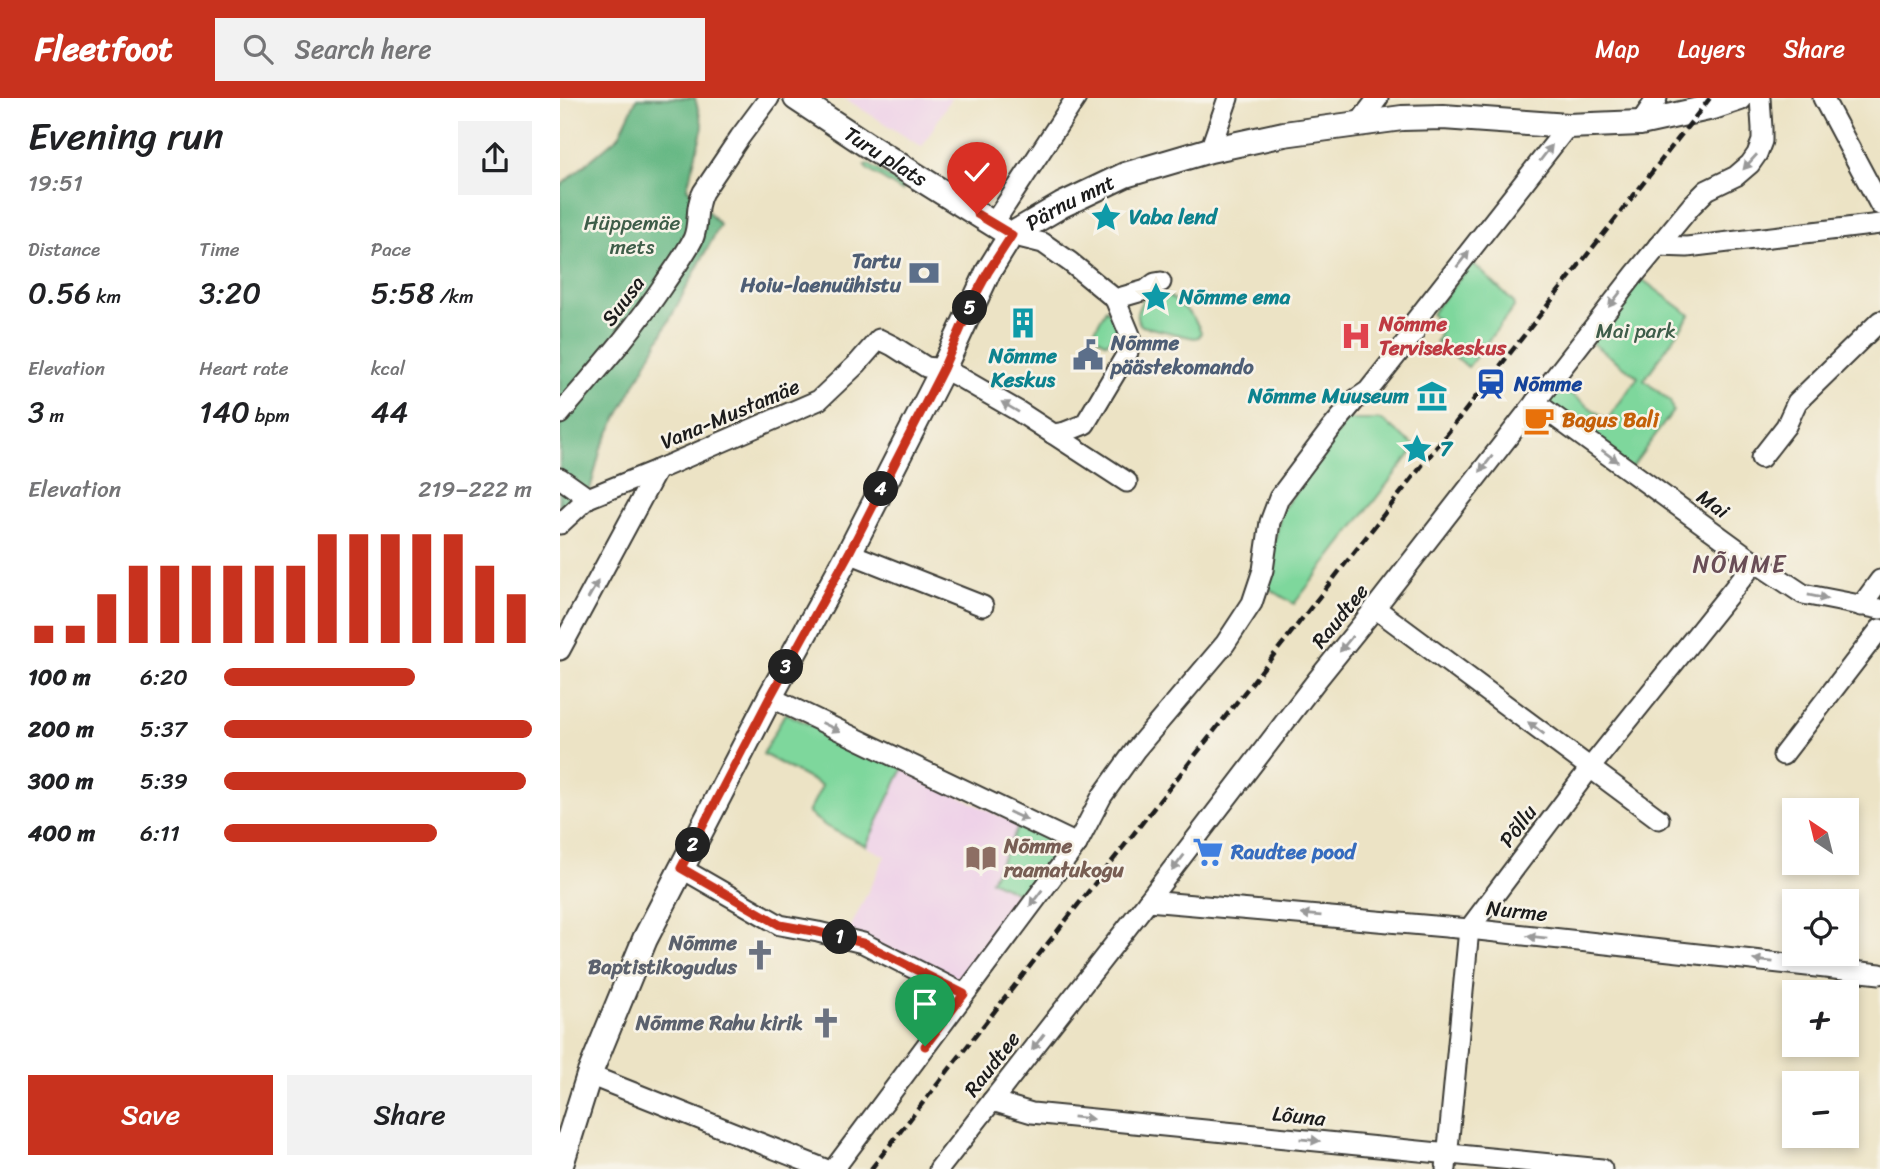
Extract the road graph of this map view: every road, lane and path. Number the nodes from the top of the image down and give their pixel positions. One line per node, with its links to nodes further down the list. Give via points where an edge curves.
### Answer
1 (769, 98): 23 (street, Suusa, via 703,192 694,236 639,322)
2 (796, 98): 16 (main road, Turu plats)
3 (1076, 98): 16 (street, via 1017,190)
4 (1228, 98): 13 (street)
5 (1378, 98): 10 (street)
6 (1657, 98): 11 (street)
7 (1740, 98): 11 (main road, Pärnu mnt)
8 (1760, 98): 17 (street, Raudtee, one-way to 17, via 1762,141 1758,154 1736,176 1707,190)
9 (1823, 98): 14 (street)
10 (1359, 123): 12 (main road, Pärnu mnt, via 1443,117); 13 (main road, Pärnu mnt)
11 (1640, 123): 12 (main road, Pärnu mnt)
12 (1568, 126): 43 (street, one-way to 12, via 1102,796 1136,749 1241,622 1263,570 1270,522 1279,498 1365,386 1414,333 1415,321)
13 (1210, 150): 16 (main road, Pärnu mnt, via 1125,175)
14 (1880, 205)
15 (1880, 224): 17 (street, via 1686,247)
16 (1002, 230): 19 (street, via 1043,243); 21 (main road, Pärnu mnt, via 996,257)
17 (1658, 246): 22 (street, Raudtee, one-way to 22)
18 (1161, 282): 19 (street)
19 (1115, 299): 24 (street, via 1130,335 1128,352 1085,424)
20 (1880, 321): 25 (street, via 1797,402)
21 (943, 369): 24 (street, one-way to 21); 26 (street, Vana-Mustamäe, via 926,367 880,340 818,401); 31 (main road, Pärnu mnt)
22 (1535, 402): 32 (street, Mai, one-way to 32); 36 (street, Raudtee, one-way to 36)
23 (560, 414)
24 (1053, 434): 28 (street)
25 (1761, 458)
26 (657, 470): 29 (street, Vana-Mustamäe); 38 (street, one-way to 26)
27 (560, 478): 29 (street)
28 (1127, 482)
29 (588, 498): 30 (street, Vana-Mustamäe)
30 (560, 524)
31 (849, 553): 34 (street); 39 (main road, Pärnu mnt)
32 (1755, 562): 35 (street, Mai, one-way to 35, via 1804,594); 41 (street, Põllu)
33 (1880, 580): 35 (street)
34 (983, 606)
35 (1870, 607)
36 (1375, 608): 41 (street, one-way to 36); 45 (street, Raudtee, one-way to 45)
37 (1880, 629): 40 (street)
38 (560, 650)
39 (770, 697): 43 (street, one-way to 43); 44 (main road, Pärnu mnt)
40 (1783, 755)
41 (1590, 768): 42 (street); 46 (street, Põllu)
42 (1659, 819)
43 (1077, 844): 48 (street, one-way to 48)
44 (681, 868): 48 (street, via 780,925 863,943); 49 (main road, Pärnu mnt)
45 (1148, 901): 46 (street, Nurme, one-way to 45); 50 (street, Raudtee, one-way to 50)
46 (1469, 929): 47 (street, Nurme, one-way to 46); 52 (street)
47 (1880, 974)
48 (964, 994): 55 (street)
49 (589, 1075): 51 (main road, Pärnu mnt); 54 (street)
50 (992, 1101): 52 (street, Lõuna, one-way to 52, via 1032,1113); 56 (street, Raudtee)
51 (568, 1112): 53 (main road, Pärnu mnt)
52 (1447, 1161): 57 (street, Lõuna)
53 (560, 1168)
54 (825, 1169)
55 (834, 1169)
56 (939, 1169)
57 (1602, 1169)

